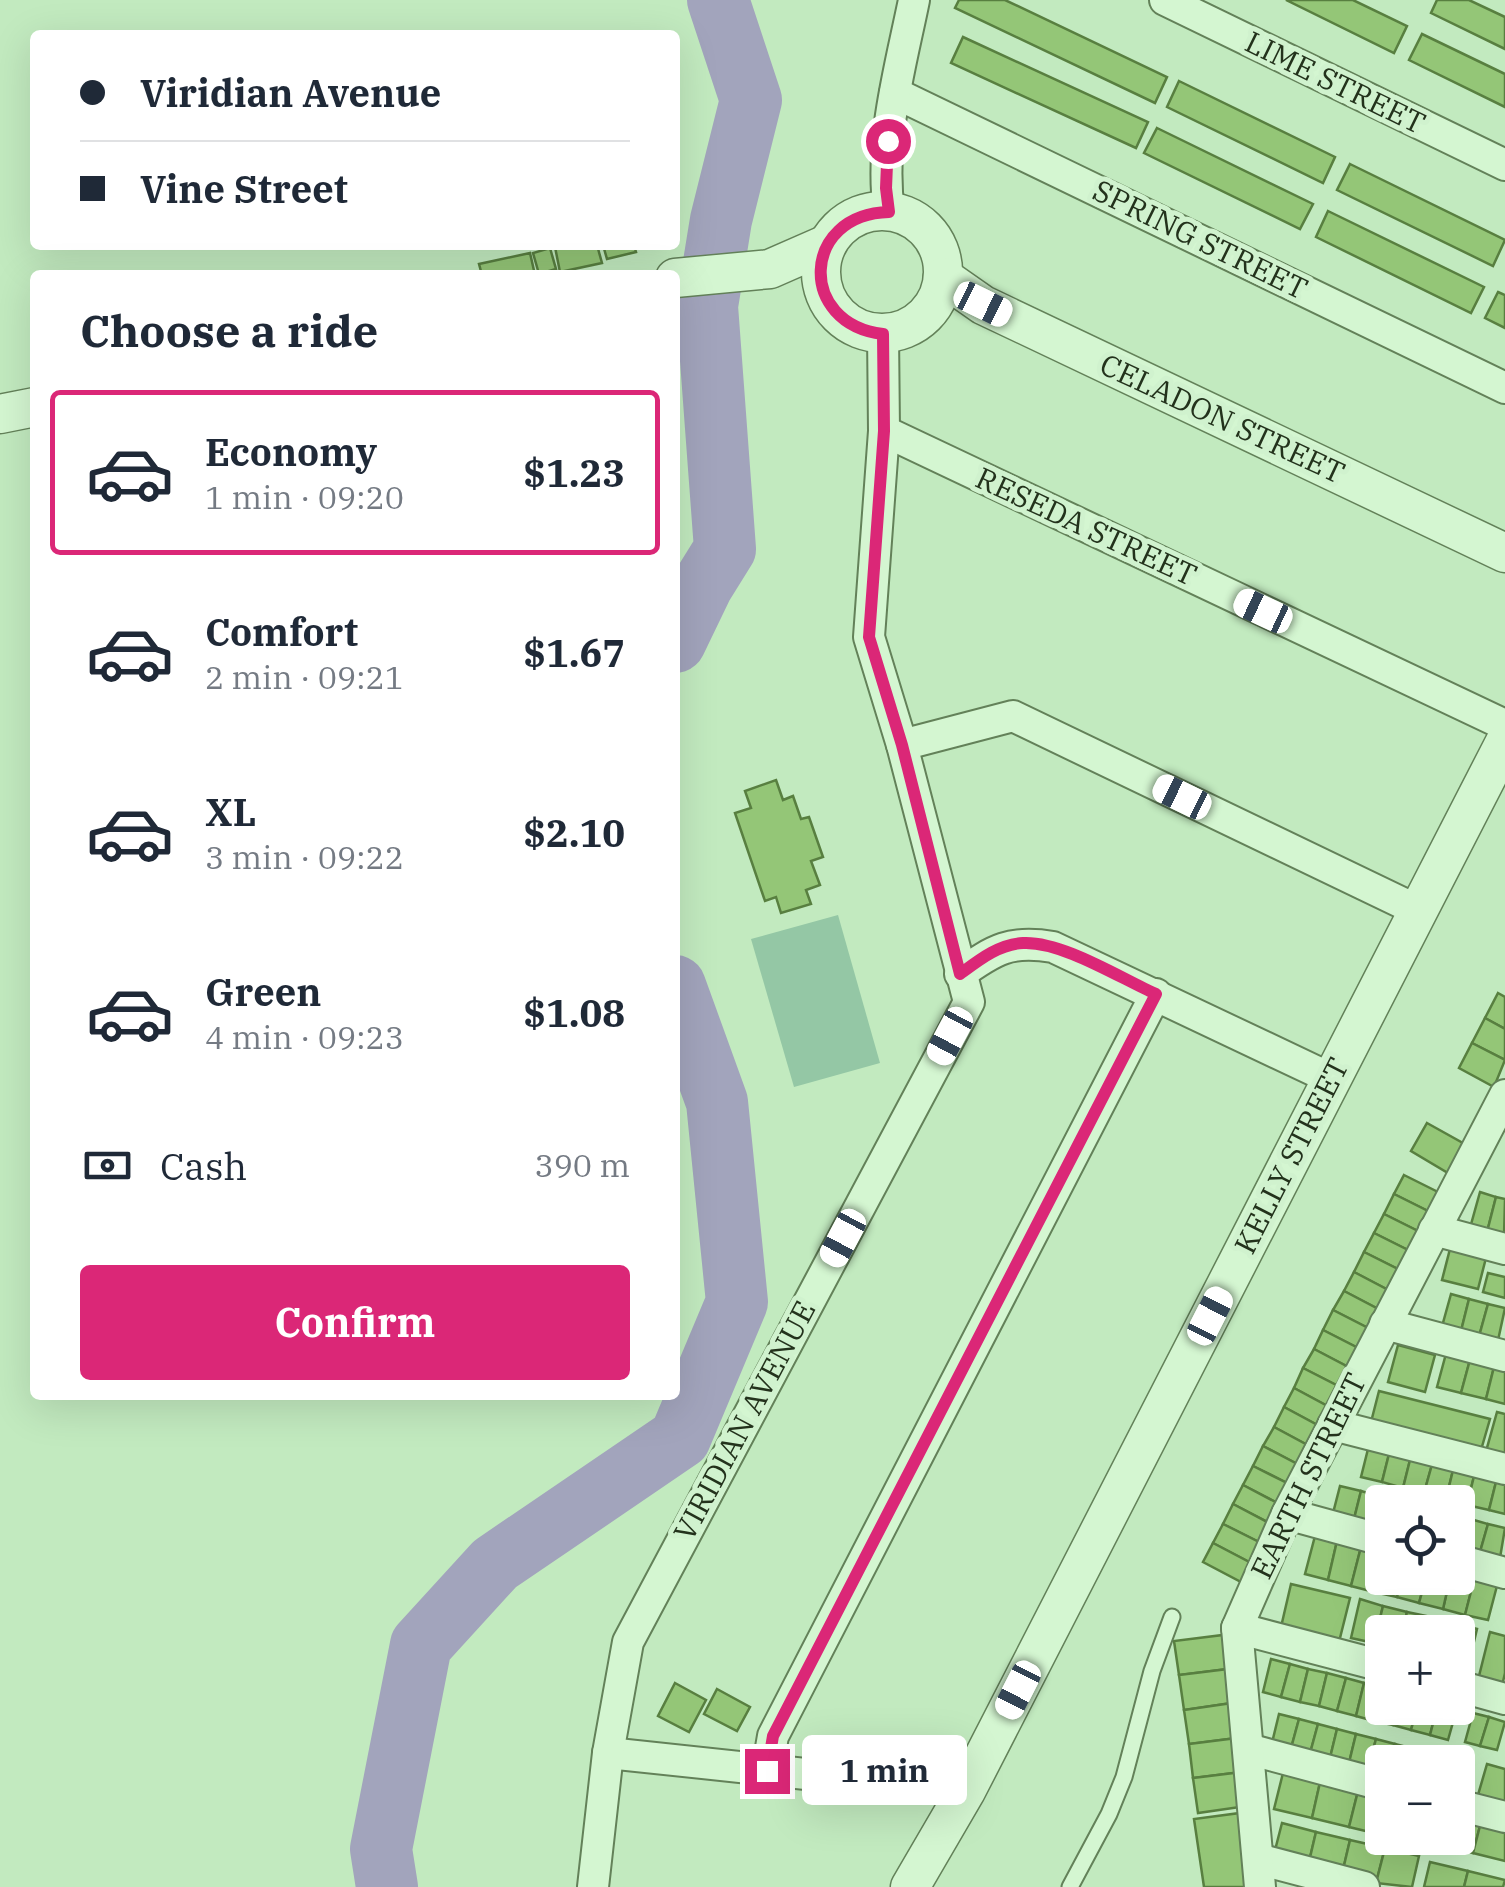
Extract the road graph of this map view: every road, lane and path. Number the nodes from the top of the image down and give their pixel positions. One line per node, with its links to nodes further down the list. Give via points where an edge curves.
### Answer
1 (914, 0): 3 (street)
2 (1165, 0): 4 (street, LIME STREET)
3 (895, 93): 5 (street); 12 (street, SPRING STREET)
4 (1505, 165)
5 (889, 212): 6 (street, via 854,218); 8 (street, via 907,216 935,241)
6 (828, 244): 7 (street); 10 (street, via 820,278)
7 (762, 270): 9 (street); 10 (street)
8 (943, 277): 11 (street, via 930,310 902,331); 16 (street, CELADON STREET, via 983,304)
9 (680, 278)
10 (825, 296): 11 (street, via 848,324)
11 (883, 334): 15 (street, VIRIDIAN AVENUE)
12 (1505, 388)
13 (30, 408): 14 (street)
14 (0, 414)
15 (884, 431): 17 (street, RESEDA STREET); 19 (street, VIRIDIAN AVENUE, via 869,637)
16 (1505, 553)
17 (1505, 725)
18 (1505, 742): 20 (street, KELLY STREET)
19 (902, 745): 20 (street, via 1012,716); 21 (street, VIRIDIAN AVENUE)
20 (1419, 911): 23 (street, KELLY STREET)
21 (960, 974): 22 (street, via 990,952 1022,942 1053,947); 42 (street, VIRIDIAN AVENUE, via 968,1002 628,1642)
22 (1156, 994): 23 (street); 43 (street, via 773,1736)
23 (1332, 1079): 45 (street, KELLY STREET)
24 (1505, 1095): 25 (street, EARTH STREET)
25 (1497, 1129): 26 (street, EARTH STREET)
26 (1434, 1230): 27 (street); 28 (street, EARTH STREET)
27 (1505, 1248)
28 (1385, 1324): 29 (street); 30 (street, EARTH STREET)
29 (1505, 1356)
30 (1333, 1425): 31 (street); 32 (street, EARTH STREET)
31 (1505, 1469)
32 (1287, 1514): 33 (street); 37 (street, EARTH STREET)
33 (1365, 1535)
34 (1475, 1564): 35 (street)
35 (1505, 1572)
36 (1172, 1616): 51 (lane, via 1124,1777)
37 (1237, 1628): 38 (street); 41 (street, EARTH STREET)
38 (1365, 1662)
39 (1475, 1691): 40 (street)
40 (1505, 1699)
41 (1248, 1749): 44 (street); 48 (street, EARTH STREET)
42 (608, 1753): 43 (street); 49 (street, VIRIDIAN AVENUE)
43 (767, 1771): 45 (street)
44 (1365, 1780)
45 (966, 1792): 50 (street, KELLY STREET)
46 (1475, 1809): 47 (street)
47 (1505, 1817)
48 (1259, 1873): 52 (street)
49 (592, 1887)
50 (910, 1887)
51 (1070, 1887)
52 (1364, 1887)

